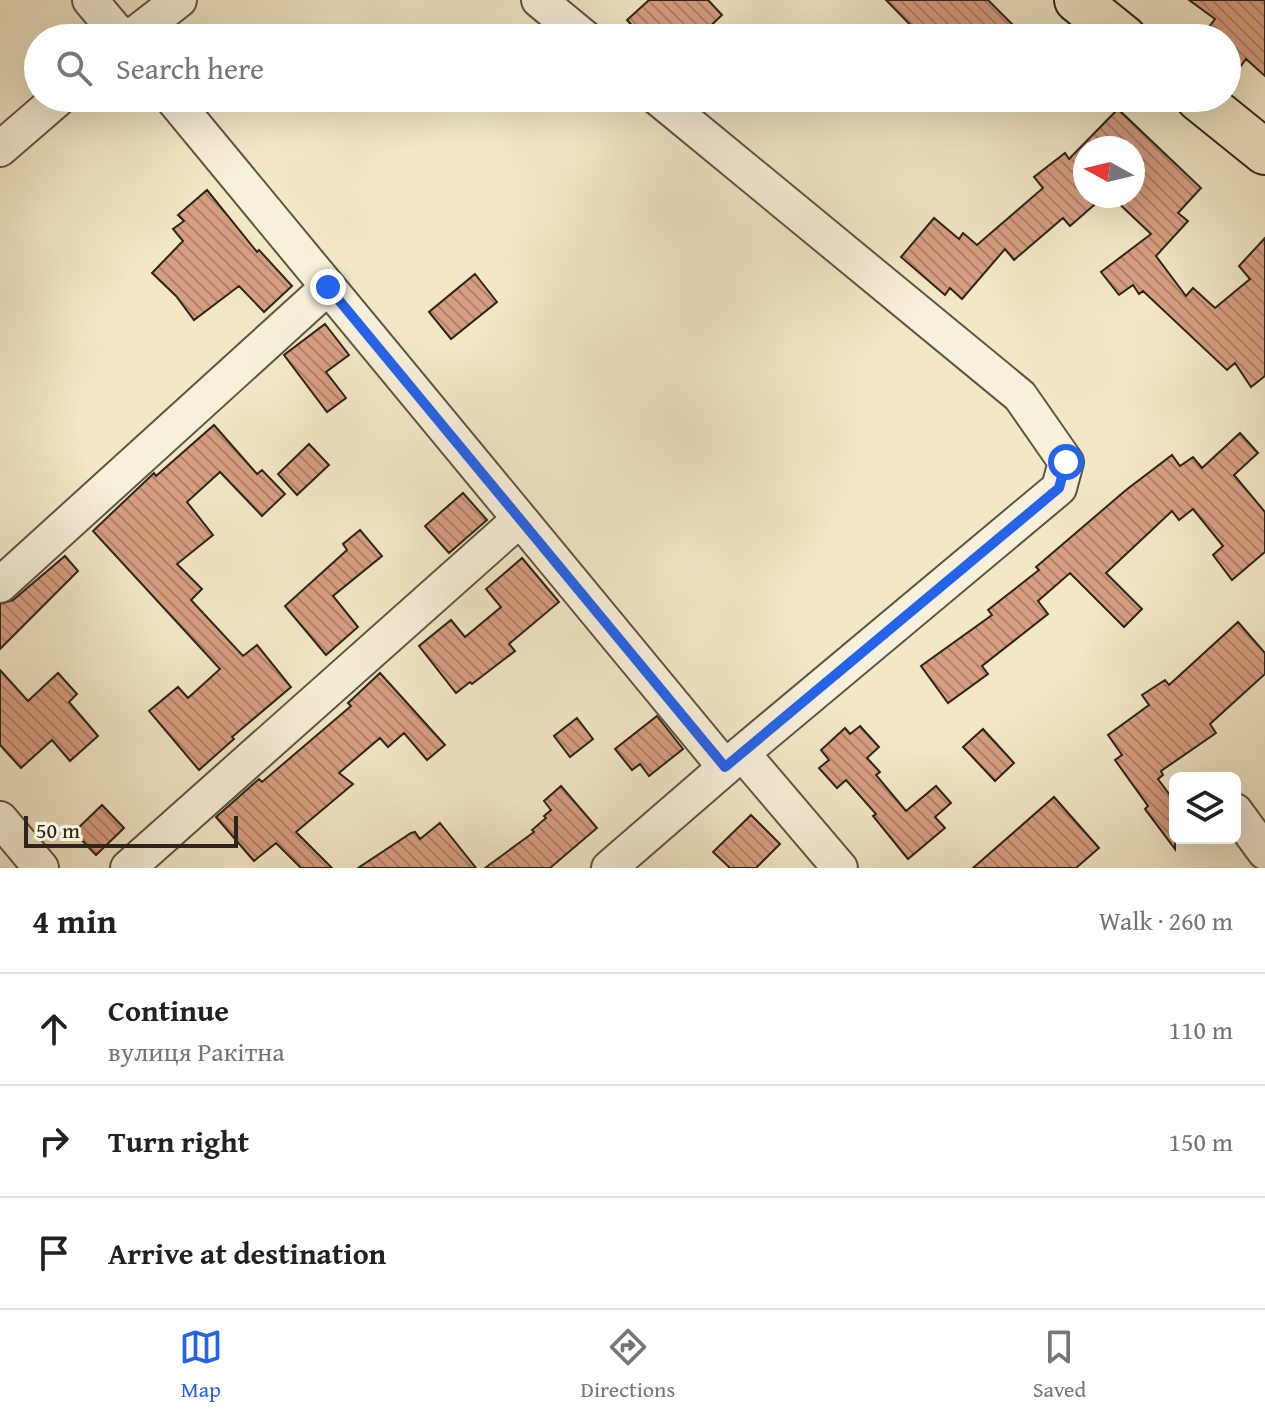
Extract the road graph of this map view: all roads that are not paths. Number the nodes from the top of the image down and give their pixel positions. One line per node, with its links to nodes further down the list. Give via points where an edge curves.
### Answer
1 (90, 0): 5 (street)
2 (179, 0): 6 (street)
3 (539, 0): 7 (street)
4 (1077, 0): 8 (main road)
5 (110, 24)
6 (148, 24)
7 (568, 24)
8 (1107, 24)
9 (43, 112): 13 (street)
10 (184, 112): 15 (street)
11 (675, 112): 18 (street, via 1020,396 1066,462 1059,488)
12 (1215, 112): 14 (main road)
13 (0, 149)
14 (1265, 152)
15 (328, 287): 16 (street); 17 (street)
16 (520, 519): 18 (street); 23 (street)
17 (0, 585)
18 (733, 760): 24 (street); 25 (street)
19 (0, 819): 22 (street)
20 (1241, 819): 21 (street)
21 (1265, 852)
22 (41, 868)
23 (128, 868)
24 (609, 868)
25 (840, 868)

